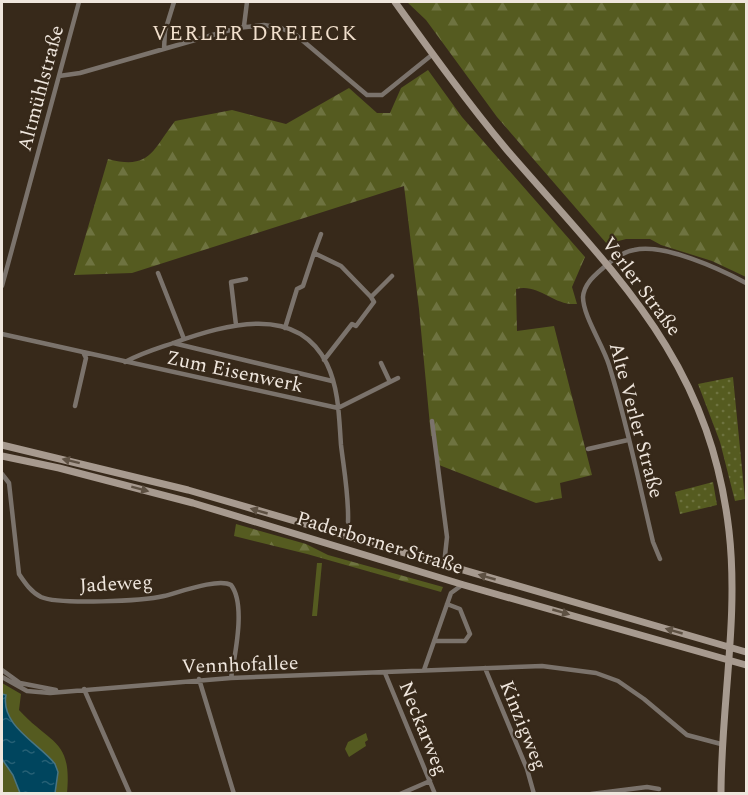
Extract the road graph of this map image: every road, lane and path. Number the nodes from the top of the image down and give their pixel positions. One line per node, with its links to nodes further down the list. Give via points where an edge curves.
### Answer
1 (79, 2): 8 (street, Altmühlstraße)
2 (174, 2): 6 (street)
3 (247, 2): 5 (street)
4 (394, 2): 7 (main road, Verler Straße)
5 (244, 26): 6 (street); 9 (street, via 264,25 290,31 360,91)
6 (164, 49): 8 (street)
7 (433, 54): 9 (street); 13 (main road, Verler Straße, via 492,132)
8 (59, 76): 18 (street, Altmühlstraße)
9 (380, 96): 10 (street)
10 (381, 104)
11 (321, 234): 12 (street)
12 (314, 253): 19 (street, via 341,266); 21 (street)
13 (608, 264): 17 (street, Alte Verler Straße, via 630,251 653,249); 35 (street, Alte Verler Straße, via 586,286 584,302 605,352); 46 (main road, Verler Straße, via 666,343 686,380 707,434 723,491 729,534)
14 (158, 273): 23 (street)
15 (392, 276): 19 (street)
16 (246, 279): 20 (street, via 231,282)
17 (747, 283)
18 (2, 286)
19 (371, 297): 26 (street, via 374,303)
20 (236, 325): 21 (street); 23 (street)
21 (285, 328): 26 (street, via 307,340)
22 (2, 334): 25 (street, Zum Eisenwerk)
23 (184, 339): 24 (street)
24 (172, 343): 27 (street); 31 (street)
25 (84, 352): 27 (street, Zum Eisenwerk); 32 (street)
26 (324, 360): 31 (street)
27 (125, 362): 33 (street, Zum Eisenwerk)
28 (381, 363): 30 (street)
29 (398, 378): 30 (street)
30 (389, 380): 33 (street)
31 (332, 381): 33 (street)
32 (75, 406)
33 (338, 408): 40 (street)
34 (432, 421): 42 (street, Paderborner Straße, via 447,537)
35 (628, 440): 37 (street); 41 (street, Alte Verler Straße)
36 (2, 445): 42 (main road, Paderborner Straße, one-way to 36, via 188,490)
37 (588, 449)
38 (2, 456): 43 (main road, Paderborner Straße, one-way to 43, via 188,502)
39 (2, 474): 55 (street, Jadeweg, via 9,483 19,574 41,597 144,599 218,583 231,585 237,598 238,621)
40 (348, 522)
41 (660, 559)
42 (444, 565): 46 (main road, Paderborner Straße, one-way to 42)
43 (464, 585): 44 (street, via 451,593); 48 (main road, Paderborner Straße, one-way to 48)
44 (447, 604): 45 (street); 45 (street, via 460,609 470,634 465,641)
45 (434, 641): 52 (street)
46 (730, 648): 47 (main road, Paderborner Straße); 48 (main road, Verler Straße)
47 (747, 652)
48 (729, 660): 49 (main road, Paderborner Straße); 59 (main road, Verler Straße)
49 (747, 665)
50 (485, 668): 52 (street, Vennhofallee); 59 (street, Vennhofallee, via 542,666 596,673 632,690 687,735); 66 (street, Kinzigweg)
51 (2, 670): 58 (street, via 20,683)
52 (424, 670): 53 (street, Vennhofallee)
53 (385, 673): 55 (street, Vennhofallee); 60 (street, Neckarweg)
54 (2, 677): 58 (street, via 27,691)
55 (231, 678): 56 (street, Vennhofallee)
56 (199, 679): 57 (street, Vennhofallee); 63 (street)
57 (84, 689): 58 (street, Vennhofallee); 62 (street)
58 (58, 691)
59 (721, 744): 68 (main road, Verler Straße)
60 (430, 781): 64 (street); 65 (street, Neckarweg)
61 (659, 789): 67 (street)
62 (130, 794)
63 (234, 794)
64 (400, 794)
65 (435, 794)
66 (534, 794)
67 (591, 794)
68 (721, 794)

